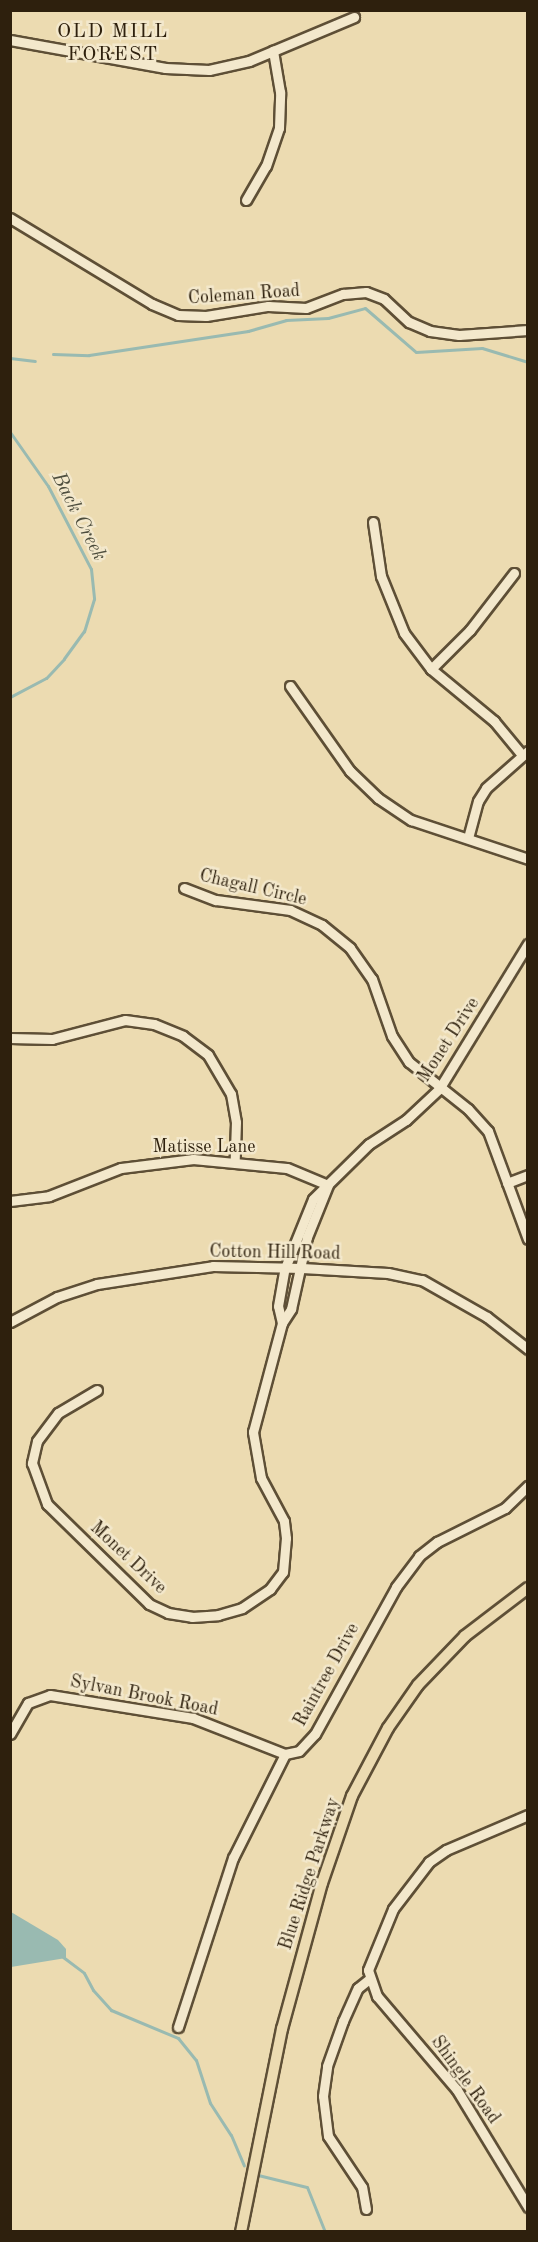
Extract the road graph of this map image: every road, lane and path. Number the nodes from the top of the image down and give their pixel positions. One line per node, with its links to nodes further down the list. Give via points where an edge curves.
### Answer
1 (354, 17): 3 (street)
2 (10, 40): 3 (street, via 183,70 229,67)
3 (273, 51): 4 (street, via 279,128 267,166)
4 (246, 200)
5 (10, 218): 6 (street, Coleman Road, via 134,294 178,315 206,316 268,306 306,308 343,294 366,292 384,299 409,322 430,331 459,335)
6 (528, 330)
7 (373, 522): 9 (street, via 390,605 404,633)
8 (514, 573): 9 (street, via 470,630)
9 (432, 669): 11 (street)
10 (290, 686): 12 (street, via 350,771 378,798 411,820)
11 (525, 753): 12 (street, via 486,788 478,801)
12 (468, 838): 13 (street)
13 (528, 859)
14 (184, 888): 17 (street, Chagall Circle, via 216,900 290,910 337,936 372,979 399,1050)
15 (528, 944): 17 (street, Monet Drive)
16 (10, 1038): 18 (street, via 52,1039 125,1020 154,1024 183,1036 208,1055 228,1088 236,1122)
17 (439, 1089): 20 (street, Chagall Circle, via 468,1108 488,1131); 21 (street, Monet Drive, via 406,1120 369,1144)
18 (235, 1160): 21 (street, Matisse Lane, via 287,1168); 22 (street, Matisse Lane, via 143,1163 99,1175 49,1197)
19 (528, 1175): 20 (street)
20 (507, 1183): 23 (street, Chagall Circle)
21 (328, 1185): 24 (street, Monet Drive, via 319,1190 304,1215); 25 (street, Monet Drive, via 307,1237)
22 (10, 1201)
23 (528, 1239)
24 (285, 1268): 25 (street, Cotton Hill Road); 26 (street, Cotton Hill Road, via 213,1266 97,1284 57,1297); 27 (street, Monet Drive, via 278,1306)
25 (302, 1268): 27 (street, Monet Drive, via 291,1309); 28 (street, Cotton Hill Road, via 388,1273 422,1280 487,1317)
26 (10, 1322)
27 (282, 1323): 29 (street, Monet Drive, via 254,1432 261,1478 284,1521 286,1552 283,1572 270,1589 242,1608 192,1617 168,1613 149,1604 47,1504 32,1463 37,1441 58,1413)
28 (528, 1349)
29 (97, 1390)
30 (528, 1486): 33 (street, Raintree Drive, via 506,1508 437,1542 419,1556 396,1587 315,1734 299,1750)
31 (528, 1588): 39 (main road, Blue Ridge Parkway, via 472,1629 418,1685 388,1728 352,1796 295,1977 263,2112)
32 (10, 1734): 33 (street, Sylvan Brook Road, via 28,1703 50,1695 193,1718)
33 (285, 1754): 36 (street, via 233,1858)
34 (528, 1815): 35 (street, via 446,1850 417,1874 382,1933 370,1961)
35 (369, 1979): 37 (street, Shingle Road, via 389,2012 456,2090); 38 (street, via 358,1988 343,2021 327,2066 323,2096 328,2136 362,2187)
36 (178, 2027)
37 (528, 2207)
38 (366, 2209)
39 (241, 2232)

